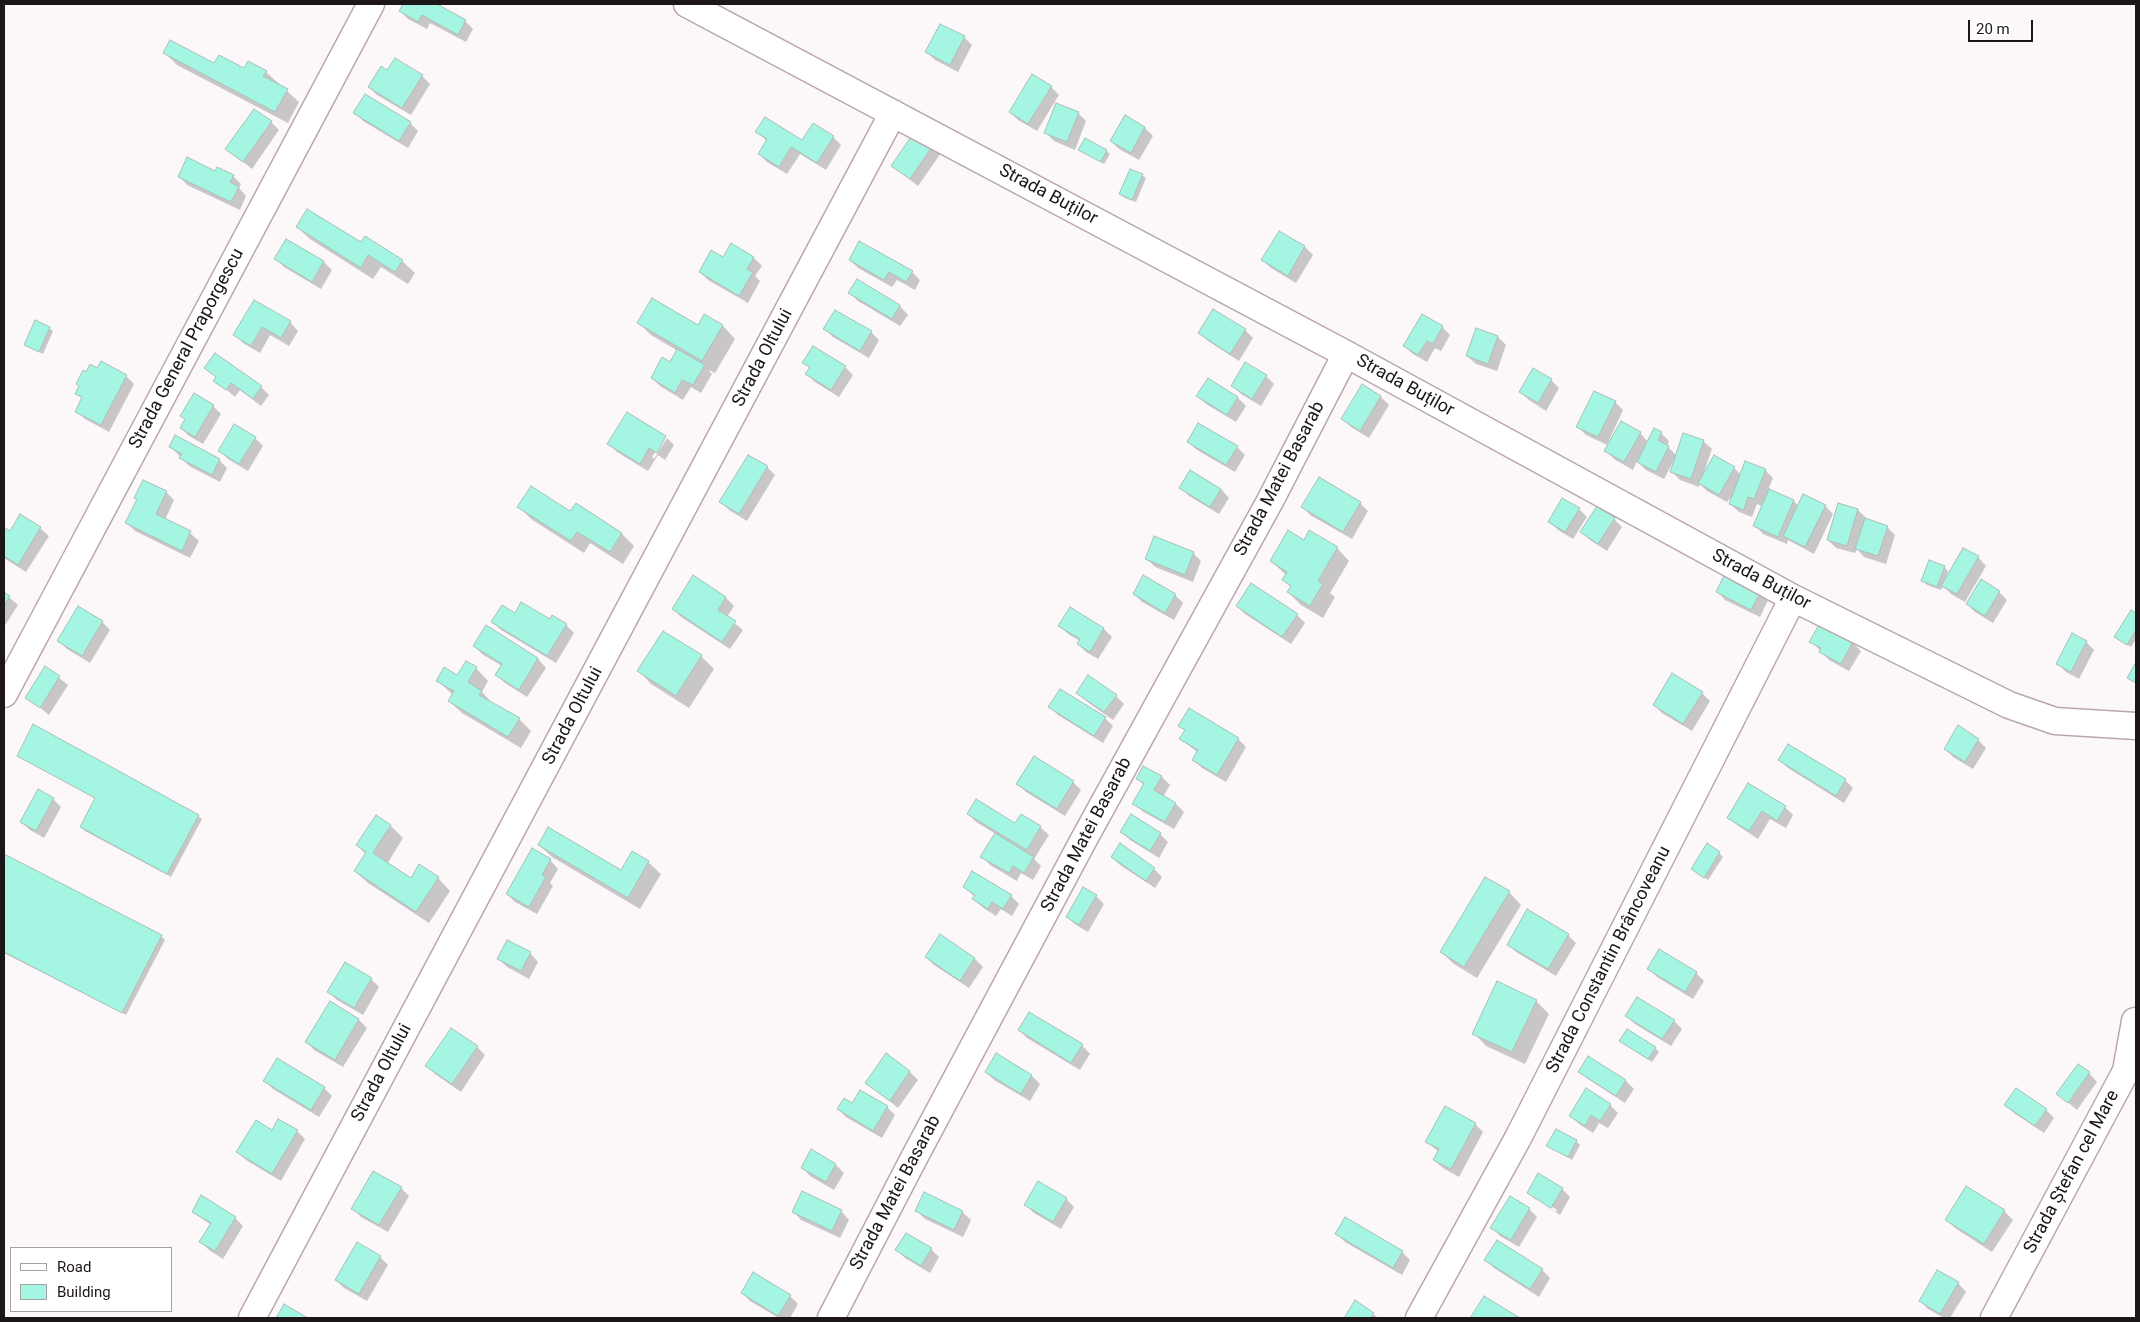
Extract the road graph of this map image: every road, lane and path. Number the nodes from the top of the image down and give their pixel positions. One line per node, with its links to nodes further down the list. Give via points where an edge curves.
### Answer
1 (371, 4): 6 (street, Strada General Praporgescu)
2 (688, 4): 3 (street, Strada Buților)
3 (894, 113): 4 (street, Strada Buților); 9 (street, Strada Oltului)
4 (1346, 354): 5 (street, Strada Buților); 10 (street, Strada Matei Basarab)
5 (1793, 598): 7 (street, Strada Buților, via 2009,705 2055,720); 11 (street, Strada Constantin Brâncoveanu, via 1518,1138)
6 (4, 694)
7 (2136, 726)
8 (2135, 1021): 12 (street, Strada Ștefan cel Mare, via 2126,1071)
9 (252, 1318)
10 (831, 1318)
11 (1419, 1318)
12 (1994, 1318)

